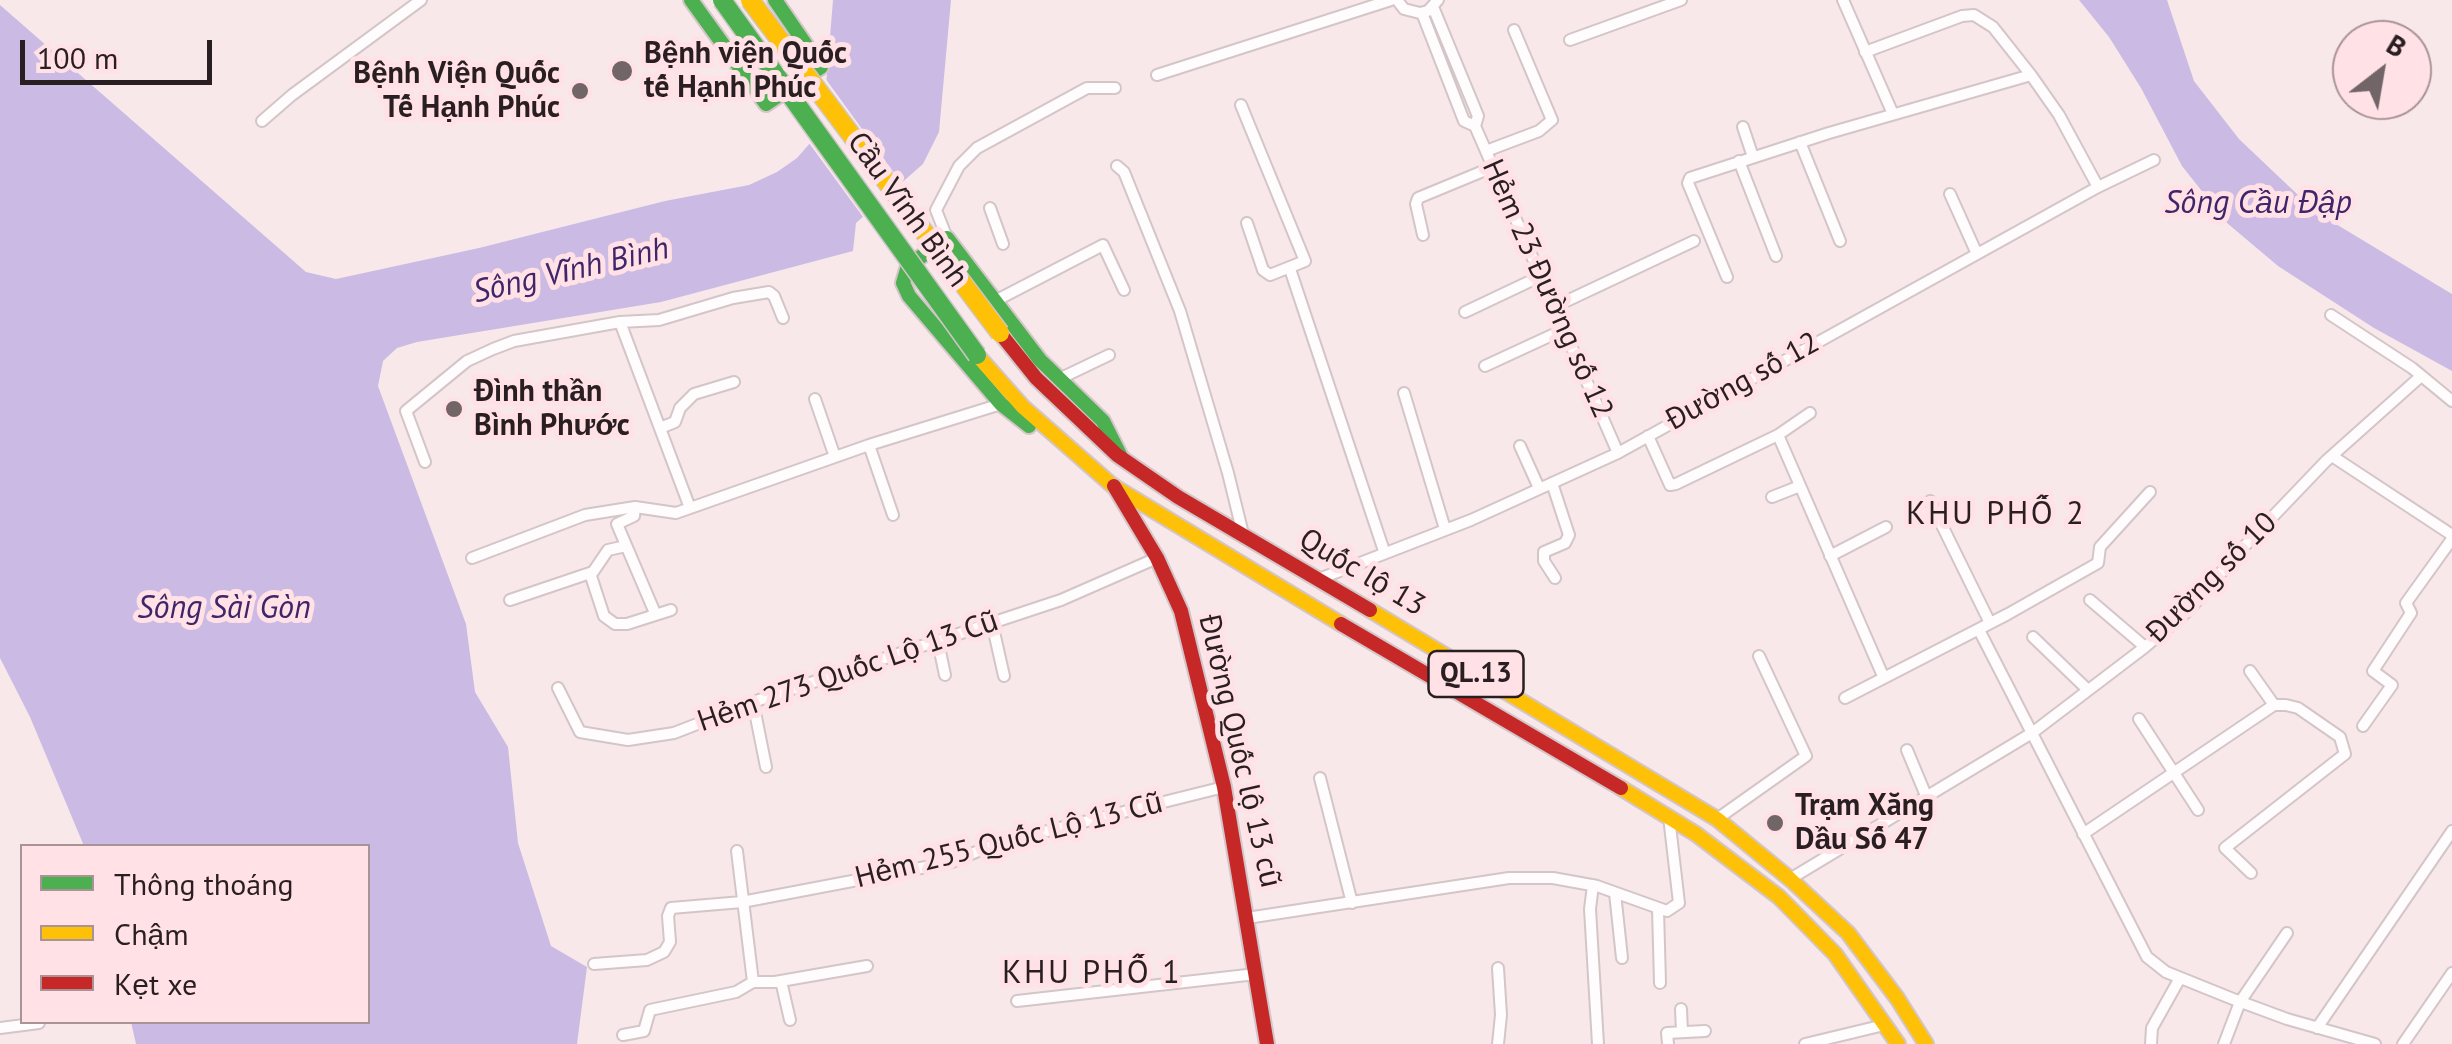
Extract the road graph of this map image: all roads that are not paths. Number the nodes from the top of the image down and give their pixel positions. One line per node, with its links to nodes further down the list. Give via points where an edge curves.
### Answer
1 (421, 0): 18 (street)
2 (691, 0): 5 (main road, via 766,104 821,67)
3 (722, 0): 50 (main road, Cầu Vĩnh Bình / QL.13, bridge)
4 (750, 0): 49 (main road, Cầu Vĩnh Bình / QL.13, bridge)
5 (774, 0)
6 (1394, 0): 9 (street, via 1404,9); 13 (street)
7 (1681, 0): 11 (street)
8 (1843, 0): 12 (street)
9 (1431, 7): 21 (street, Hẻm 23 Đường số 12, via 1464,121 1475,126)
10 (1514, 30): 21 (street, via 1552,120)
11 (1570, 40)
12 (1865, 52): 14 (street, via 1974,15 1993,27); 17 (street)
13 (1156, 75)
14 (2031, 75): 17 (street); 27 (street)
15 (1115, 88): 32 (street, via 1086,88 976,148 936,210)
16 (1241, 105): 38 (street, via 1305,261)
17 (1892, 114): 20 (street)
18 (262, 121)
19 (1743, 127): 22 (street)
20 (1800, 142): 22 (street); 34 (street)
21 (1486, 151): 26 (street, Hẻm 23 Đường số 12)
22 (1753, 157): 24 (street)
23 (2154, 160): 27 (street, Đường số 12)
24 (1739, 161): 37 (street); 40 (street, via 1688,181)
25 (1117, 166): 84 (street, via 1186,328)
26 (1494, 167): 31 (street, via 1418,198); 39 (street, Hẻm 23 Đường số 12)
27 (2098, 187): 36 (street, Đường số 12)
28 (1950, 194): 36 (street)
29 (990, 208): 35 (street)
30 (1246, 223): 38 (street, via 1263,270)
31 (1422, 235)
32 (946, 238): 42 (main road); 59 (main road, via 908,266 903,283)
33 (1694, 241): 43 (street)
34 (1840, 241)
35 (1003, 244)
36 (1978, 254): 63 (street, Đường số 12)
37 (1776, 256)
38 (1290, 270): 87 (street)
39 (1541, 276): 43 (street, Hẻm 23 Đường số 12); 44 (street)
40 (1727, 277)
41 (1124, 290): 42 (street, via 1102,245)
42 (996, 302): 54 (main road)
43 (1556, 306): 48 (street, Hẻm 23 Đường số 12)
44 (1465, 312)
45 (2331, 315): 53 (street)
46 (783, 318): 47 (street, via 769,292 658,320)
47 (620, 322): 61 (street); 70 (street, via 514,341 467,361 406,411)
48 (1565, 329): 52 (street); 66 (street, Hẻm 23 Đường số 12)
49 (1000, 333): 69 (main road, Quốc lộ 13 / QL.13, via 1036,378)
50 (976, 355): 71 (main road, Quốc lộ 13 / QL.13)
51 (1109, 355): 54 (street)
52 (1485, 366)
53 (2420, 377): 58 (street); 67 (street, Đường số 10)
54 (1059, 379): 69 (main road, via 1102,421)
55 (734, 382): 61 (street, via 694,394 675,422)
56 (1404, 393): 83 (street)
57 (815, 398): 68 (street)
58 (2452, 400)
59 (1001, 404): 64 (street); 71 (main road)
60 (1810, 414): 62 (street)
61 (660, 428): 80 (street)
62 (1778, 434): 63 (street, via 1670,485); 74 (street)
63 (1648, 436): 66 (street, Đường số 12)
64 (869, 445): 68 (street); 81 (street)
65 (1520, 446): 75 (street)
66 (1618, 453): 72 (street, Đường số 12)
67 (2332, 456): 85 (street); 102 (street, Đường số 10, via 2189,610)
68 (835, 458): 80 (street)
69 (1121, 458): 84 (main road, Quốc lộ 13 / QL.13)
70 (424, 462)
71 (1095, 472): 73 (main road, Quốc lộ 13 / QL.13)
72 (1552, 483): 75 (street, Đường số 12); 93 (street, via 1569,536 1544,552)
73 (1113, 486): 90 (main road, Đường Quốc lộ 13 cũ); 123 (main road, Quốc lộ 13 / QL.13)
74 (1800, 486): 77 (street); 88 (street)
75 (1540, 488): 83 (street, Đường số 12)
76 (2150, 492): 99 (street, via 2100,547 2098,563)
77 (1772, 497)
78 (1930, 501): 99 (street)
79 (634, 508): 80 (street); 86 (street, via 634,516 617,524); 89 (street, via 585,514)
80 (690, 508)
81 (893, 515)
82 (1886, 527): 88 (street)
83 (1445, 529): 87 (street, Đường số 12)
84 (1242, 534): 92 (main road, Quốc lộ 13 / QL.13)
85 (2452, 537): 114 (street, via 2406,603 2410,613 2373,671 2392,685)
86 (626, 546): 91 (street, via 608,550); 97 (street)
87 (1384, 551): 92 (street, Đường số 12)
88 (1830, 556): 107 (street)
89 (472, 558)
90 (1157, 558): 98 (street, Hẻm 273 Quốc Lộ 13 Cũ); 120 (main road, Đường Quốc lộ 13 cũ, via 1181,611)
91 (590, 573): 94 (street); 97 (street, via 604,616 615,624)
92 (1319, 578): 124 (main road, Quốc lộ 13 / QL.13)
93 (1554, 578)
94 (510, 600)
95 (2090, 600): 102 (street)
96 (671, 610): 97 (street)
97 (655, 613)
98 (992, 623): 101 (street, Hẻm 273 Quốc Lộ 13 Cũ); 106 (street)
99 (1984, 626): 107 (street); 115 (street)
100 (2033, 637): 109 (street)
101 (938, 642): 105 (street); 111 (street, Hẻm 273 Quốc Lộ 13 Cũ)
102 (2145, 647): 109 (street, Đường số 10)
103 (1760, 656): 124 (street, via 1806,756)
104 (2250, 671): 112 (street)
105 (945, 675)
106 (1004, 676)
107 (1883, 676): 110 (street)
108 (558, 688): 111 (street, Hẻm 273 Quốc Lộ 13 Cũ, via 580,732 628,740 674,733)
109 (2088, 690): 115 (street, Đường số 10)
110 (1845, 698)
111 (753, 702): 117 (street)
112 (2274, 705): 118 (street); 128 (street, via 2298,708 2320,722 2340,736 2345,754 2225,848)
113 (2139, 719): 118 (street)
114 (2363, 726)
115 (2032, 733): 121 (street, Đường số 10); 126 (street)
116 (1906, 750): 121 (street)
117 (766, 766)
118 (2175, 774): 122 (street); 126 (street)
119 (1320, 778): 133 (street)
120 (1224, 787): 132 (street, Hẻm 255 Quốc Lộ 13 Cũ, via 996,843 952,862); 135 (main road, Đường Quốc lộ 13 cũ)
121 (1927, 798): 129 (street, Đường số 10)
122 (2198, 810)
123 (1669, 817): 134 (street, via 1679,903); 152 (main road, Quốc lộ 13 / QL.13, via 1779,897 1834,954)
124 (1717, 819): 129 (main road, Quốc lộ 13 / QL.13)
125 (2452, 831): 154 (street)
126 (2083, 834): 143 (street, via 2147,958)
127 (738, 852): 132 (street)
128 (2250, 874)
129 (1790, 879): 165 (main road, Quốc lộ 13 / QL.13, via 1848,933)
130 (1593, 886): 131 (street); 133 (street, via 1509,878); 161 (street)
131 (1615, 893): 134 (street); 137 (street)
132 (742, 902): 138 (street, Hẻm 255 Quốc Lộ 13 Cũ, via 671,908 664,952 647,960); 145 (street)
133 (1352, 904): 135 (street)
134 (1658, 909): 146 (street)
135 (1248, 918): 141 (main road, Đường Quốc lộ 13 cũ)
136 (2287, 932): 148 (street)
137 (1622, 958)
138 (594, 964)
139 (868, 966): 144 (street)
140 (1498, 968): 160 (street)
141 (1256, 974): 147 (street); 159 (main road, Đường Quốc lộ 13 cũ)
142 (2452, 974): 169 (street)
143 (2180, 978): 148 (street); 166 (street, via 2159,1012)
144 (782, 981): 145 (street); 150 (street)
145 (753, 982): 157 (street, via 736,992 650,1010 644,1031)
146 (1660, 983)
147 (1018, 1001)
148 (2240, 1002): 154 (street); 167 (street)
149 (1681, 1009): 156 (street)
150 (790, 1020)
151 (39, 1024): 153 (street)
152 (1885, 1024): 158 (street); 164 (main road, Quốc lộ 13 / QL.13)
153 (0, 1028)
154 (2318, 1028): 168 (street)
155 (1705, 1031): 156 (street)
156 (1682, 1032): 162 (street, via 1667,1033)
157 (623, 1036)
158 (1857, 1038): 163 (street)
159 (1268, 1044)
160 (1498, 1044)
161 (1598, 1044)
162 (1668, 1044)
163 (1805, 1044)
164 (1898, 1044)
165 (1926, 1044)
166 (2151, 1044)
167 (2224, 1044)
168 (2375, 1044)
169 (2403, 1044)

